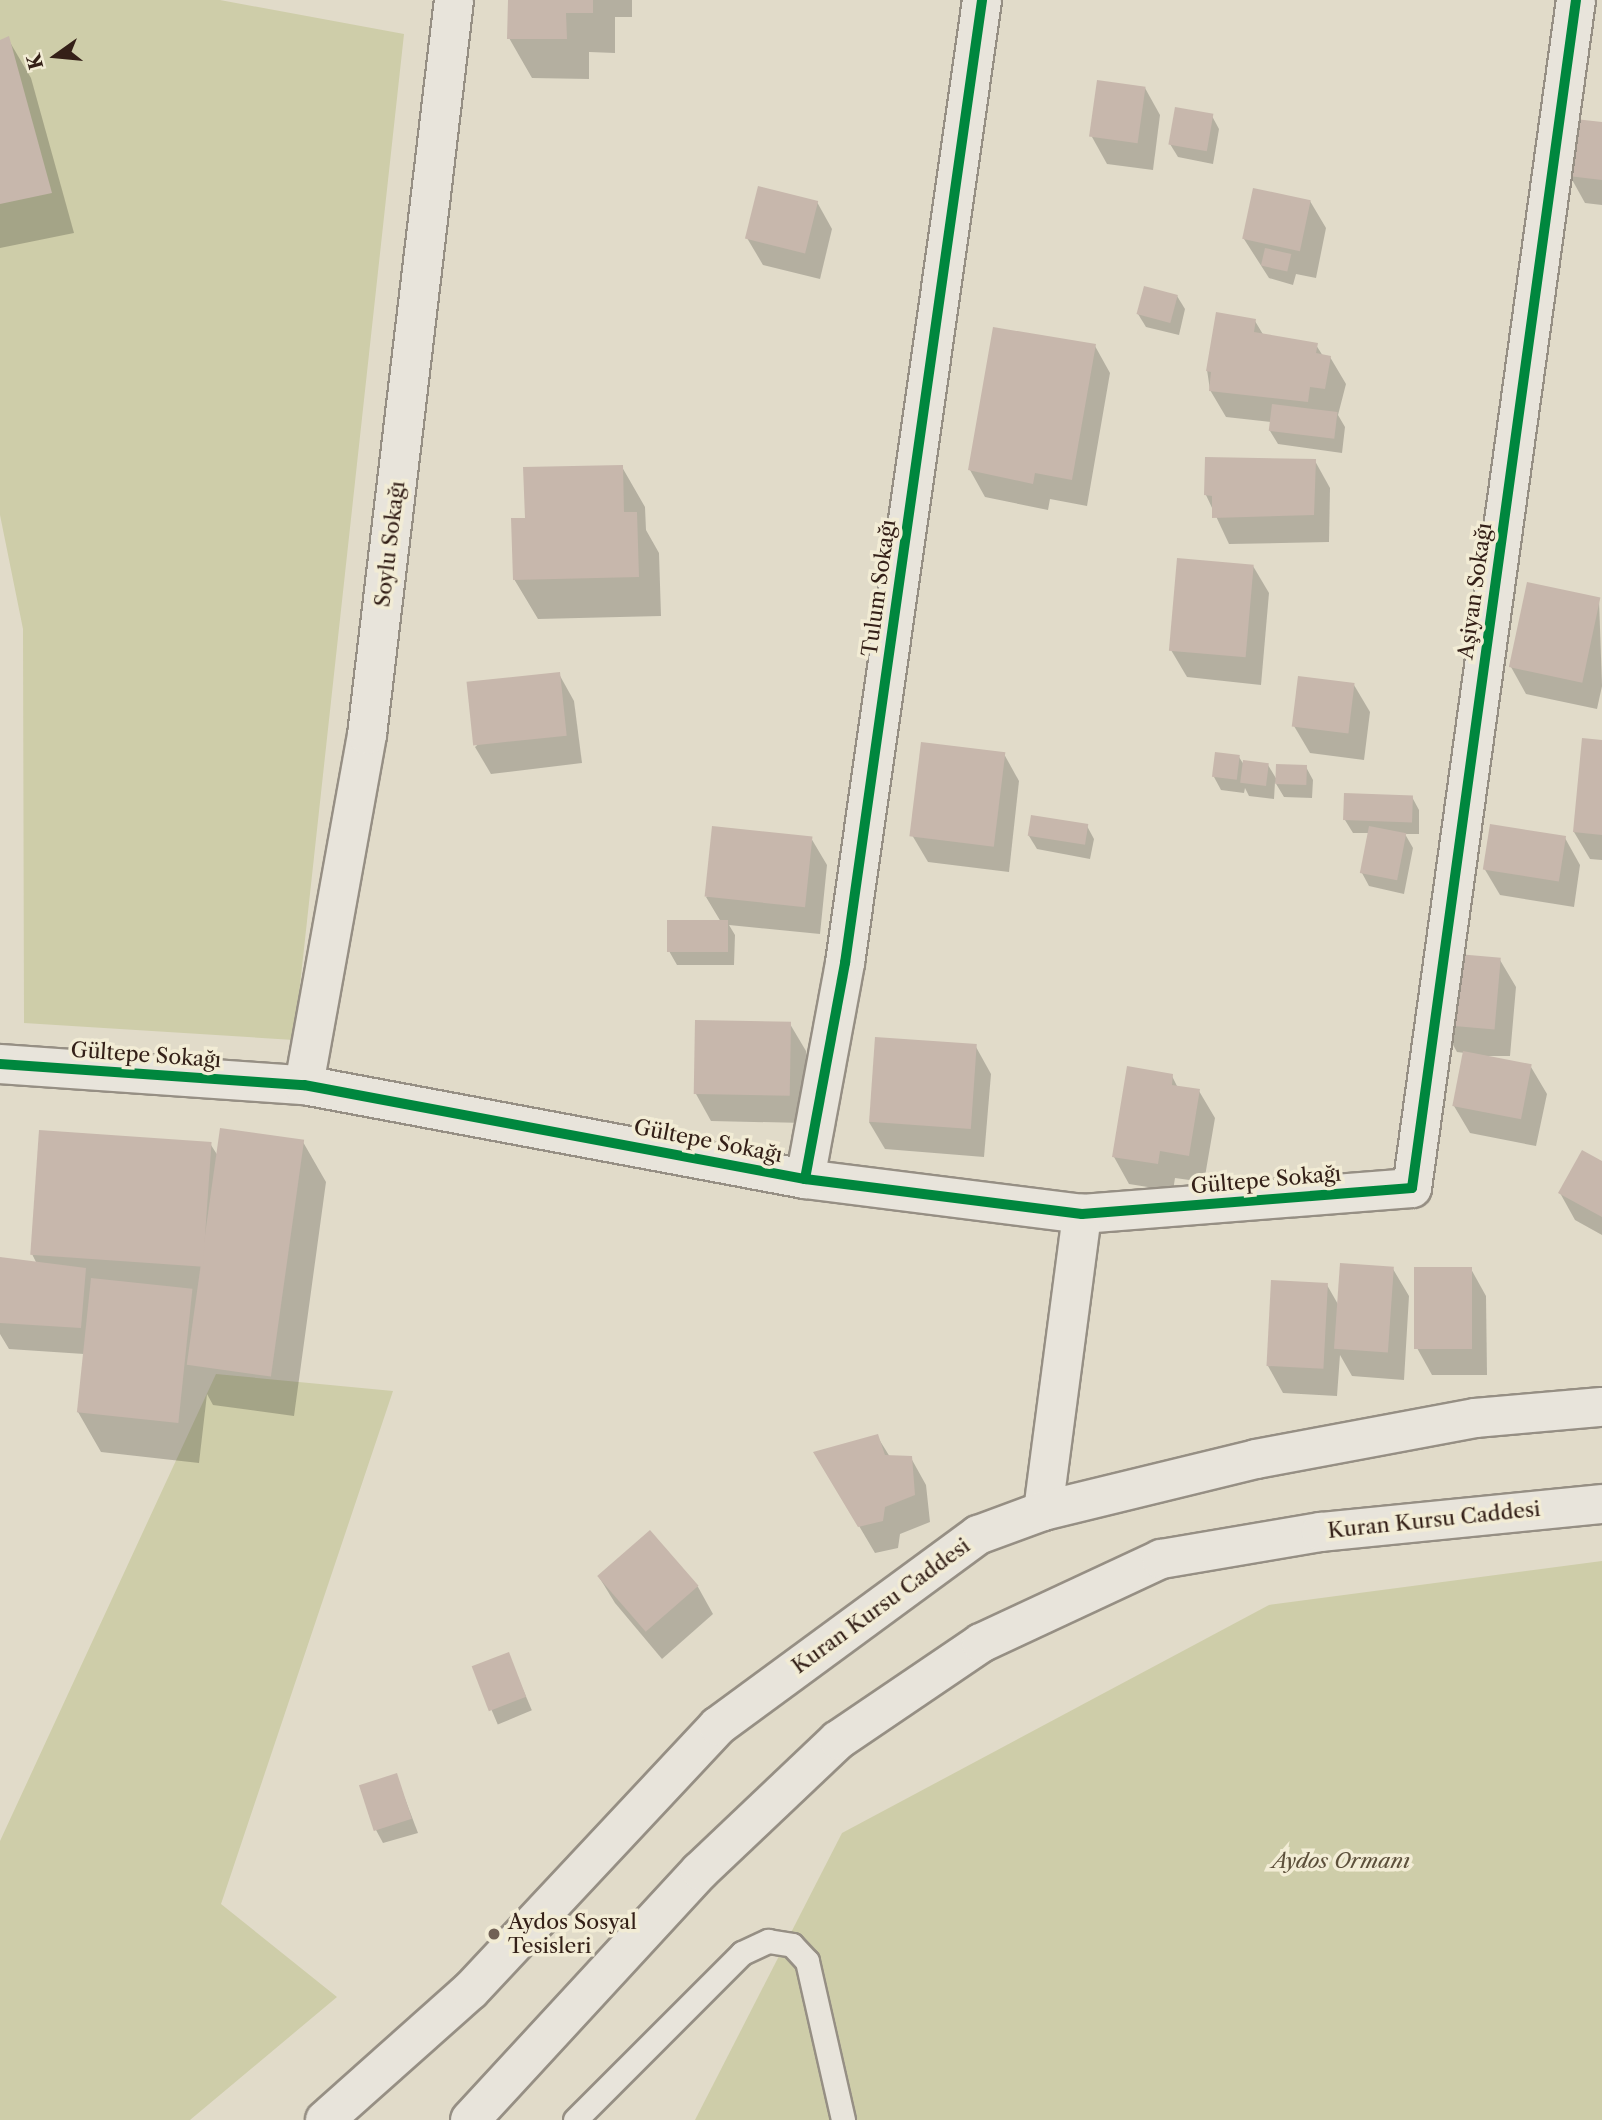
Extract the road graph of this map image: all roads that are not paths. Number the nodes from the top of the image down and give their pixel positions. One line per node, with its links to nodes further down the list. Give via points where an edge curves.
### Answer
1 (454, 0): 5 (street, Soylu Sokağı, via 368,735)
2 (982, 0): 6 (street, Tulum Sokağı, via 845,963)
3 (1576, 0): 7 (street, Aşiyan Sokağı)
4 (0, 1064): 5 (street, Gültepe Sokağı)
5 (304, 1085): 6 (street, Gültepe Sokağı)
6 (805, 1179): 8 (street, Gültepe Sokağı)
7 (1412, 1188): 8 (street, Gültepe Sokağı)
8 (1082, 1214): 11 (street)
9 (1602, 1407): 11 (street, Kuran Kursu Caddesi, via 1475,1418 1255,1459)
10 (1602, 1504): 13 (street, Kuran Kursu Caddesi, via 1321,1532 1161,1559 981,1643 838,1740 700,1871)
11 (1043, 1511): 12 (street, Kuran Kursu Caddesi, via 978,1535 718,1726 470,1991)
12 (324, 2120)
13 (470, 2120)
14 (575, 2120): 15 (lane, via 742,1954 768,1941 792,1945 807,1961)
15 (843, 2120)

